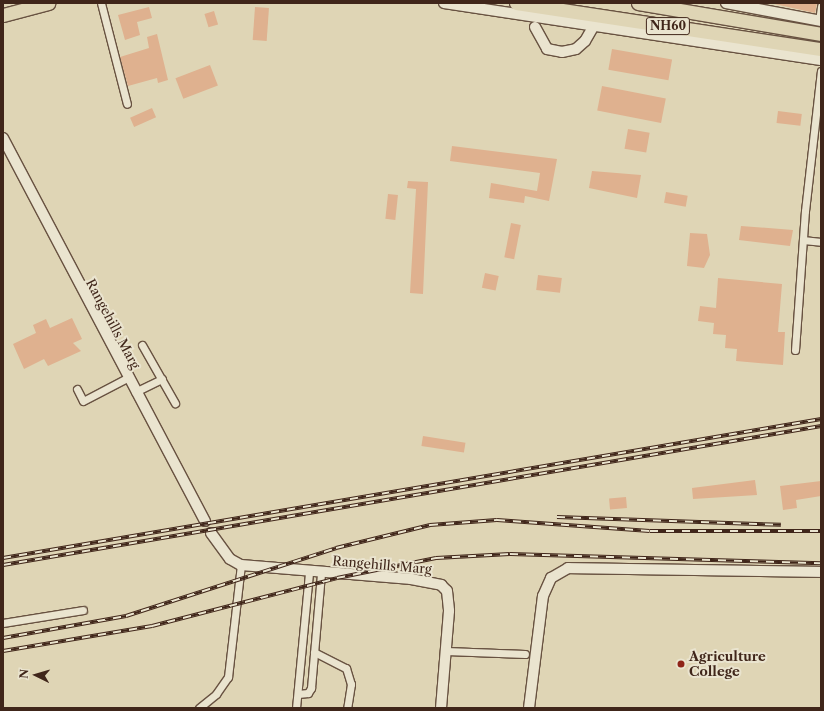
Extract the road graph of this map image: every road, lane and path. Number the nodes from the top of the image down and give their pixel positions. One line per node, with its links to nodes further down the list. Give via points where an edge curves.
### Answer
1 (48, 3): 9 (highway)
2 (101, 3): 16 (street)
3 (444, 3): 10 (main road)
4 (516, 3): 10 (highway, NH60)
5 (638, 3): 11 (highway, NH60)
6 (726, 3): 7 (main road)
7 (742, 4): 11 (main road)
8 (821, 6): 11 (street)
9 (3, 15)
10 (597, 20): 12 (main road, via 576,49 562,52 547,49); 13 (highway, NH60); 14 (main road)
11 (820, 25)
12 (535, 27)
13 (821, 49)
14 (821, 60)
15 (821, 71): 18 (street)
16 (127, 104)
17 (3, 138): 22 (main road, Rangehills Marg)
18 (803, 240): 19 (street); 21 (street)
19 (821, 242)
20 (142, 345): 23 (street)
21 (795, 350)
22 (127, 378): 24 (street, via 83,401); 25 (main road, Rangehills Marg)
23 (162, 379): 25 (street); 26 (street)
24 (77, 389)
25 (135, 392): 27 (main road, Rangehills Marg)
26 (175, 403)
27 (204, 521)
28 (211, 532): 29 (main road, via 230,559)
29 (241, 565): 30 (main road, Rangehills Marg); 39 (street, via 228,677 216,694)
30 (309, 572): 32 (main road, Rangehills Marg); 38 (street)
31 (821, 572): 43 (main road, via 568,568 551,578 543,596)
32 (321, 573): 35 (main road, Rangehills Marg, via 411,579 441,585 449,601); 36 (street)
33 (83, 610): 34 (street)
34 (3, 623)
35 (446, 650): 37 (street); 42 (main road, Rangehills Marg)
36 (314, 652): 38 (street, via 310,691); 41 (street, via 346,668 351,684)
37 (525, 654)
38 (298, 694): 40 (street)
39 (199, 708)
40 (296, 708)
41 (347, 708)
42 (440, 708)
43 (529, 708)

